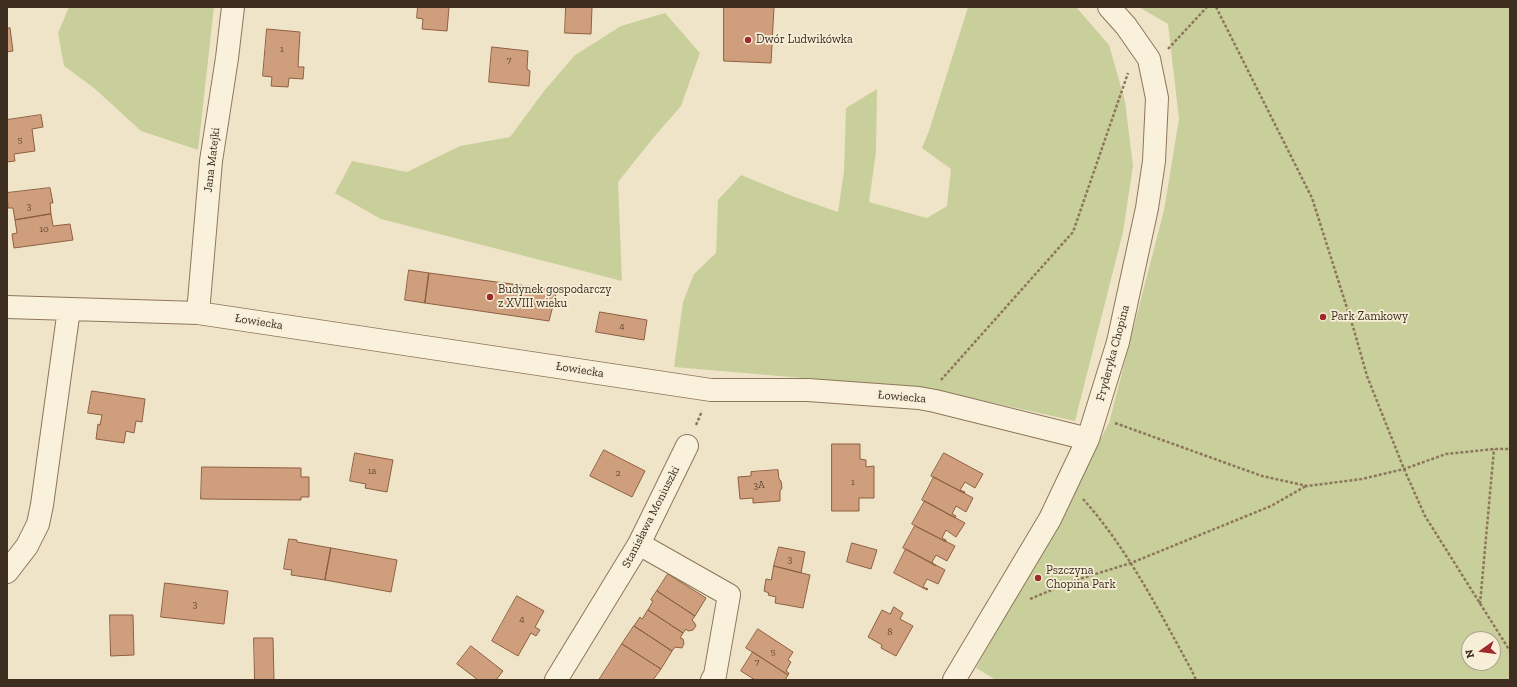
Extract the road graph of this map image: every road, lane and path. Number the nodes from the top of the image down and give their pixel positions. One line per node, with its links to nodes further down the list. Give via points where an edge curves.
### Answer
1 (233, 7): 8 (street, Jana Matejki, via 228,58 211,161)
2 (1109, 7): 5 (street, Fryderyka Chopina)
3 (1207, 7): 5 (path, via 1167,50)
4 (1216, 7): 15 (path, via 1312,198 1367,376)
5 (1149, 59): 9 (path, via 1130,70 1073,232); 11 (street, Fryderyka Chopina, via 1157,98 1154,161 1147,208 1118,342)
6 (7, 307): 7 (street, Łowiecka)
7 (69, 309): 8 (street, Łowiecka); 20 (street, via 38,524 27,546)
8 (198, 313): 10 (street, Łowiecka)
9 (938, 383)
10 (711, 390): 11 (street, Łowiecka, via 808,390 919,398); 12 (path)
11 (1088, 439): 16 (path, via 1114,422 1262,476); 17 (street, Fryderyka Chopina)
12 (687, 446): 18 (street, Stanisława Moniuszki)
13 (1494, 449): 14 (path); 15 (path, via 1446,454); 22 (path)
14 (1510, 449)
15 (1404, 469): 16 (path, via 1362,479); 22 (path, via 1425,516)
16 (1307, 486): 19 (path, via 1271,506)
17 (1065, 488): 19 (path, via 1080,496 1092,508); 26 (street, Fryderyka Chopina, via 1046,526)
18 (639, 544): 24 (street, Stanisława Moniuszki); 25 (street, via 729,595)
19 (1131, 563): 21 (path, via 1073,581); 27 (path)
20 (7, 572)
21 (1023, 602)
22 (1480, 604): 23 (path)
23 (1510, 651)
24 (556, 680)
25 (712, 680)
26 (954, 680)
27 (1196, 680)

